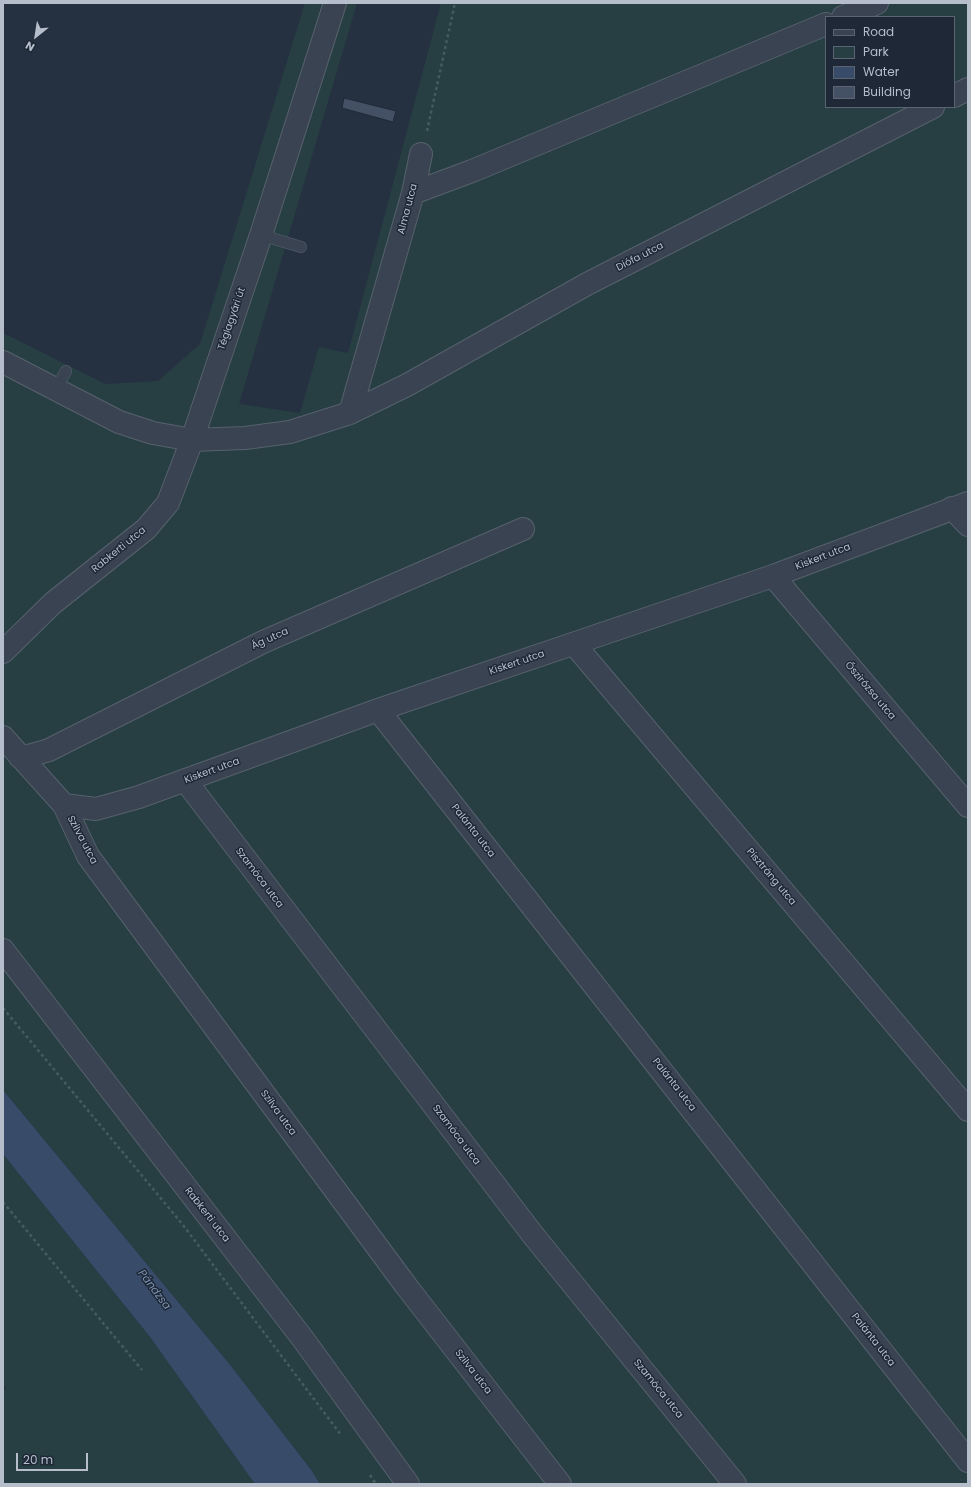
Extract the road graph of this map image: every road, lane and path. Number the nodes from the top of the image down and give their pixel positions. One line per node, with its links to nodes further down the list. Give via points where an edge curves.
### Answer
1 (335, 3): 11 (street, Téglagyári út)
2 (455, 3): 9 (path)
3 (877, 3): 4 (street)
4 (845, 16)
5 (825, 24): 10 (street)
6 (968, 89): 7 (street)
7 (955, 96)
8 (931, 108): 14 (street, Diófa utca, via 587,284 407,385)
9 (421, 154): 10 (street, Alma utca)
10 (413, 193): 14 (street, Alma utca)
11 (261, 235): 12 (lane); 15 (street, Téglagyári út)
12 (301, 247)
13 (3, 362): 15 (street, via 61,380 119,422 153,433)
14 (350, 413): 15 (street, via 290,432 245,438)
15 (192, 440): 21 (street, Rabkerti utca, via 168,503 146,529 53,603)
16 (960, 505): 17 (street); 19 (street, Kiskert utca)
17 (968, 525)
18 (523, 529): 24 (street, Ág utca, via 263,642 49,750)
19 (773, 576): 20 (street, Kiskert utca); 27 (street, Őszirózsa utca)
20 (574, 644): 22 (street, Kiskert utca); 30 (street, Pisztráng utca)
21 (3, 652)
22 (378, 710): 25 (street, Kiskert utca); 34 (street, Palánta utca)
23 (3, 737): 24 (street, Szilva utca)
24 (20, 757): 26 (street, Szilva utca)
25 (185, 780): 26 (street, Kiskert utca, via 96,810); 39 (street, Szamóca utca, via 533,1235)
26 (64, 805): 38 (street, Szilva utca, via 93,863 407,1287)
27 (968, 806)
28 (3, 950): 37 (street, Rabkerti utca, via 303,1339)
29 (3, 1008): 33 (path, via 182,1225)
30 (968, 1110)
31 (3, 1202): 32 (path)
32 (142, 1370)
33 (344, 1439)
34 (968, 1461)
35 (369, 1474): 36 (path)
36 (376, 1484)
37 (408, 1484)
38 (560, 1484)
39 (735, 1484)

